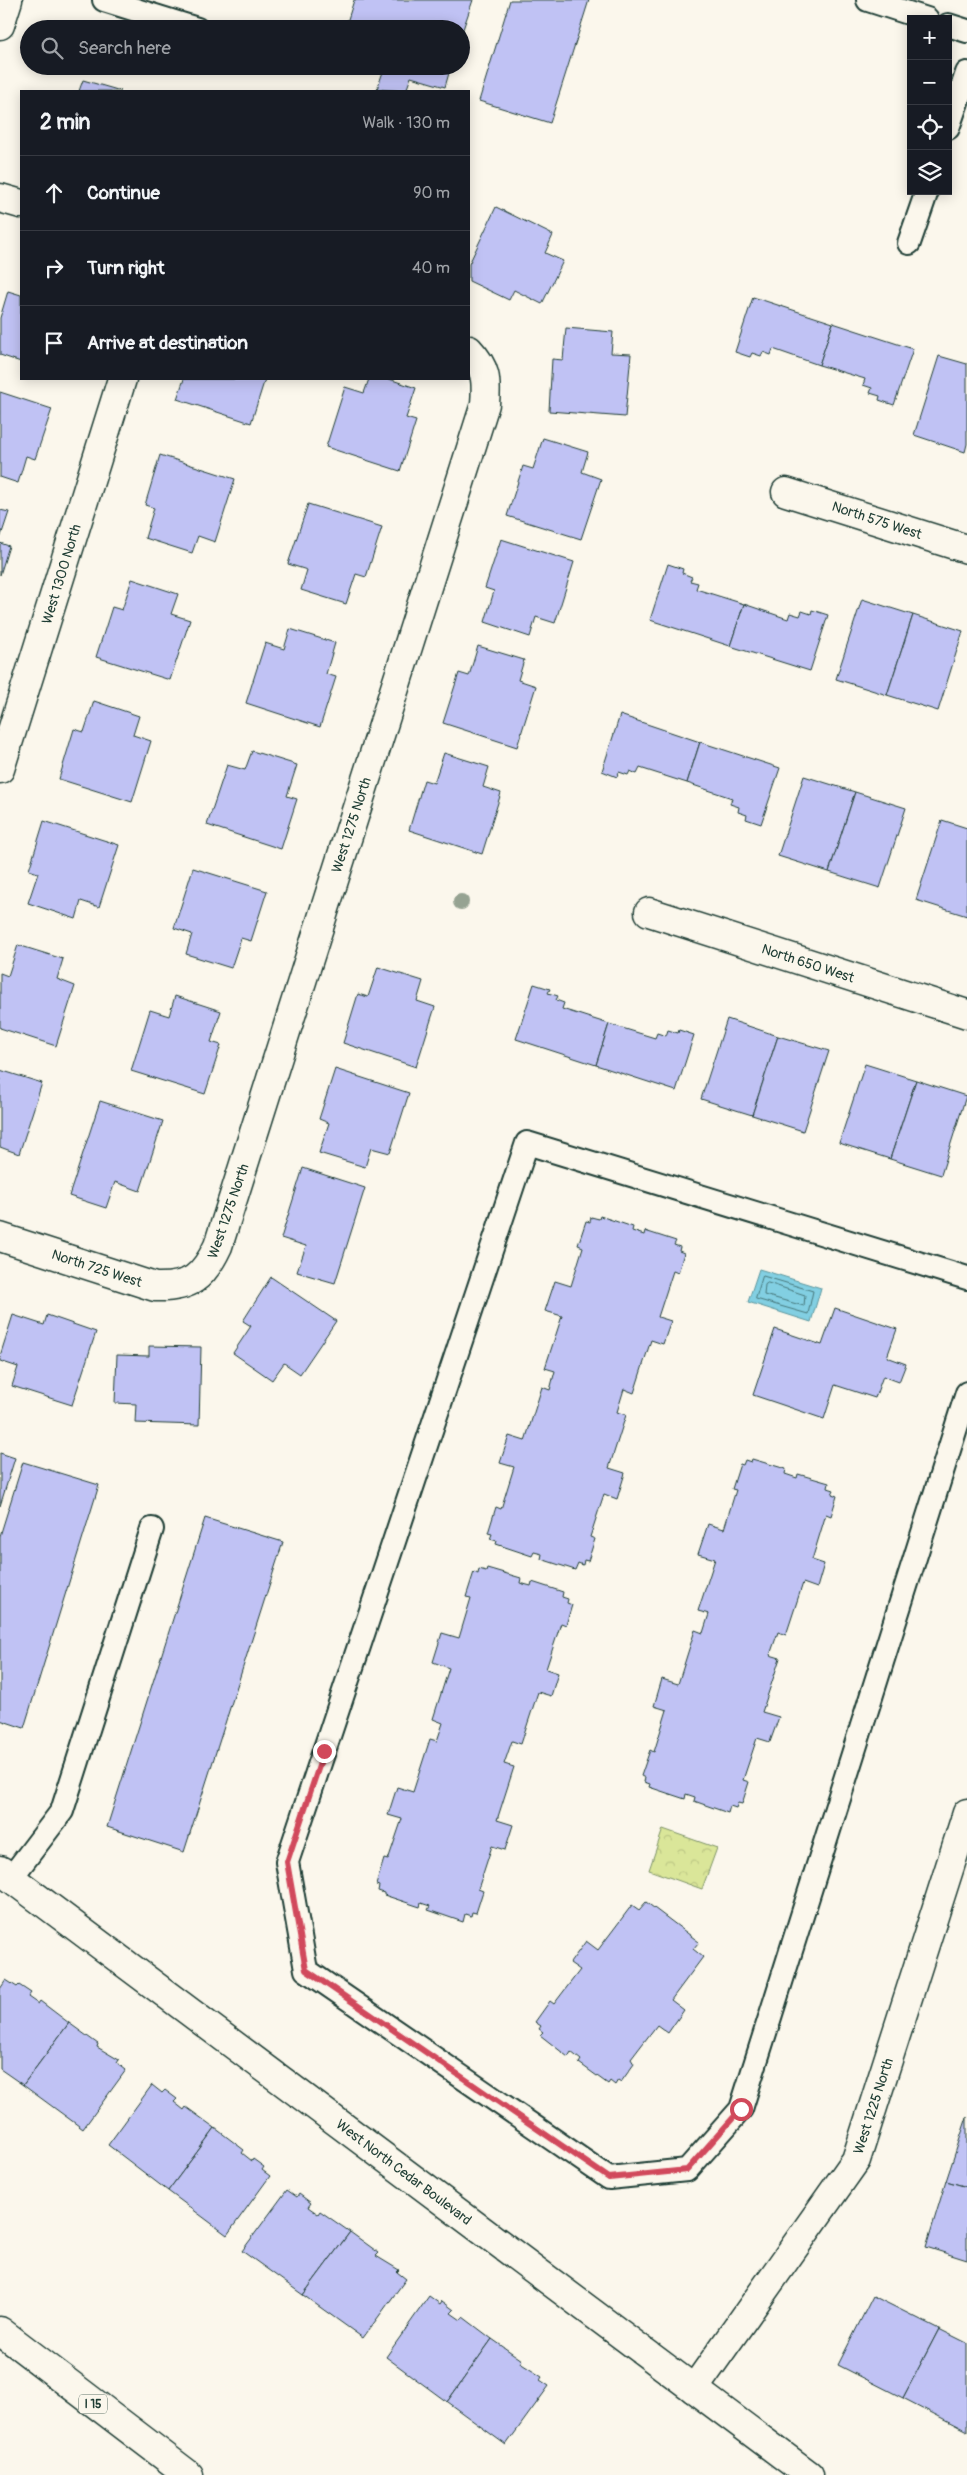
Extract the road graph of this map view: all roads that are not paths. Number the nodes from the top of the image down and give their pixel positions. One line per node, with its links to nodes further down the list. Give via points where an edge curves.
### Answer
1 (8, 0): 6 (main road)
2 (104, 0): 5 (lane)
3 (868, 0): 4 (lane)
4 (915, 15)
5 (168, 20)
6 (0, 26)
7 (952, 26): 8 (lane)
8 (967, 31)
9 (967, 73): 10 (lane)
10 (952, 116)
11 (926, 195): 14 (lane)
12 (0, 198): 13 (main road)
13 (20, 204)
14 (909, 243)
15 (475, 356): 24 (main road, West 1275 North, via 486,385 485,404 218,1246 208,1266)
16 (122, 380): 19 (main road, West 1300 North)
17 (786, 492): 18 (main road, North 575 West)
18 (967, 549)
19 (0, 769)
20 (649, 912): 21 (main road, North 650 West)
21 (967, 1014)
22 (0, 1237): 24 (main road, North 725 West, via 155,1287 176,1288)
23 (967, 1278): 25 (lane, via 527,1143 287,1862 306,1970 609,2178 687,2170 741,2109)
24 (194, 1280)
25 (966, 1402)
26 (152, 1529): 28 (lane, via 62,1811)
27 (967, 1813): 30 (main road, West 1225 North, via 856,2160)
28 (6, 1874): 30 (main road, West North Cedar Boulevard)
29 (0, 2331): 31 (main road, I 15)
30 (694, 2389): 32 (main road, West North Cedar Boulevard)
31 (189, 2475)
32 (809, 2475)

